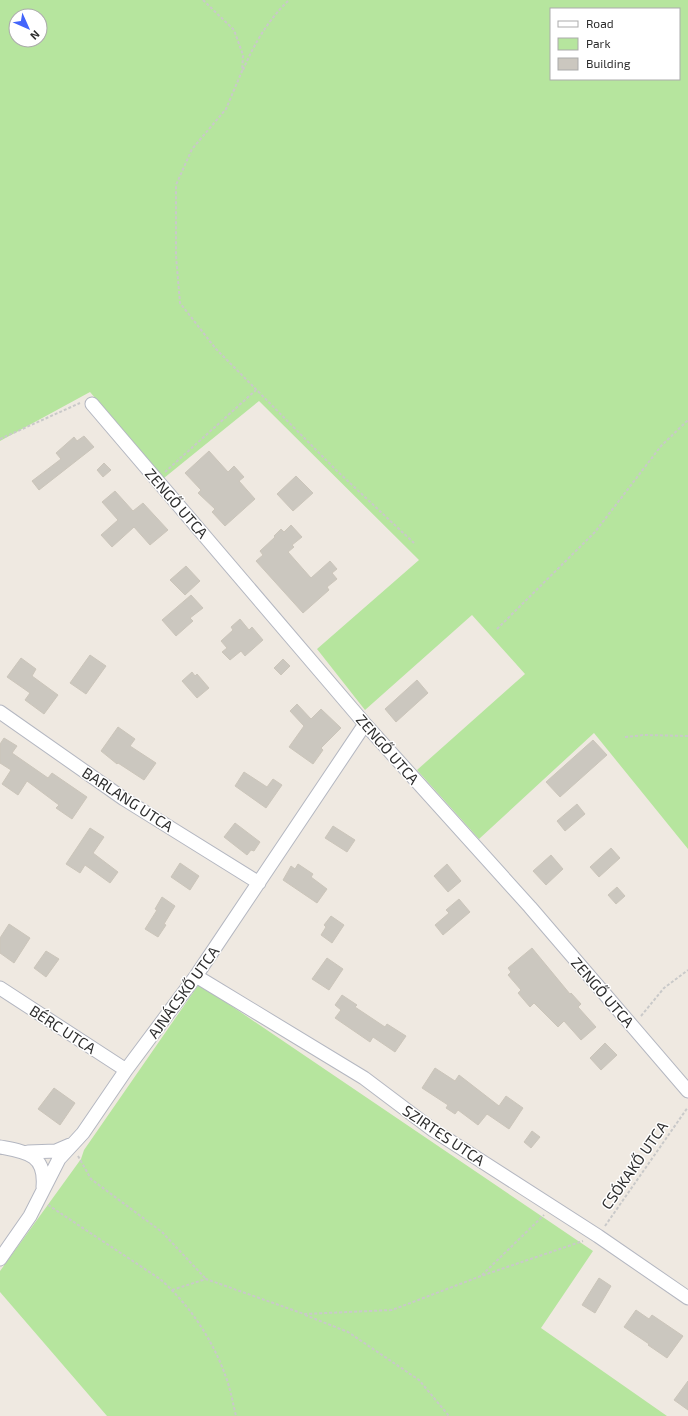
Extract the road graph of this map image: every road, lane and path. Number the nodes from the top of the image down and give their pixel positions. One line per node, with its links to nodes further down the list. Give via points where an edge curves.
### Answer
1 (203, 0): 3 (path, via 234,30 243,55)
2 (289, 0): 3 (path, via 254,44)
3 (242, 71): 4 (path, via 226,109 192,149 176,185 176,256 180,303 216,349)
4 (256, 390): 8 (path); 9 (path)
5 (92, 404): 7 (path, via 88,401 80,403); 8 (street, ZENGŐ UTCA)
6 (688, 420): 10 (path, via 661,446 595,532)
7 (0, 439)
8 (157, 479): 12 (street, ZENGŐ UTCA)
9 (414, 543)
10 (497, 629)
11 (0, 712): 15 (street, BARLANG UTCA, via 124,798)
12 (365, 724): 15 (street, AJNÁCSKŐ UTCA); 19 (street, ZENGŐ UTCA, via 530,907)
13 (688, 736): 14 (path)
14 (625, 737)
15 (259, 883): 17 (street, AJNÁCSKŐ UTCA)
16 (688, 970): 19 (path, via 664,988)
17 (196, 976): 20 (street, AJNÁCSKŐ UTCA); 27 (street, SZIRTES UTCA, via 364,1078 433,1130)
18 (0, 988): 20 (street, BÉRC UTCA)
19 (632, 1026): 21 (street, ZENGŐ UTCA)
20 (126, 1070): 23 (street, AJNÁCSKŐ UTCA, via 83,1133)
21 (688, 1091)
22 (688, 1107): 28 (path, CSÓKAKŐ UTCA)
23 (71, 1144): 25 (street, via 56,1151); 26 (street, AJNÁCSKŐ UTCA, via 59,1159); 31 (path, via 91,1179 162,1232)
24 (0, 1147): 25 (street)
25 (28, 1152): 26 (street, via 41,1164 44,1176)
26 (41, 1194): 29 (street, AJNÁCSKŐ UTCA, via 30,1216); 32 (path)
27 (552, 1206): 28 (street, SZIRTES UTCA); 30 (path)
28 (598, 1236): 30 (path); 33 (street, SZIRTES UTCA)
29 (0, 1259)
30 (481, 1276): 34 (path, via 392,1310)
31 (206, 1279): 32 (path); 34 (path)
32 (172, 1290): 35 (path, via 201,1323 227,1380)
33 (688, 1298)
34 (304, 1314): 36 (path, via 348,1332 419,1380)
35 (236, 1416)
36 (449, 1416)

